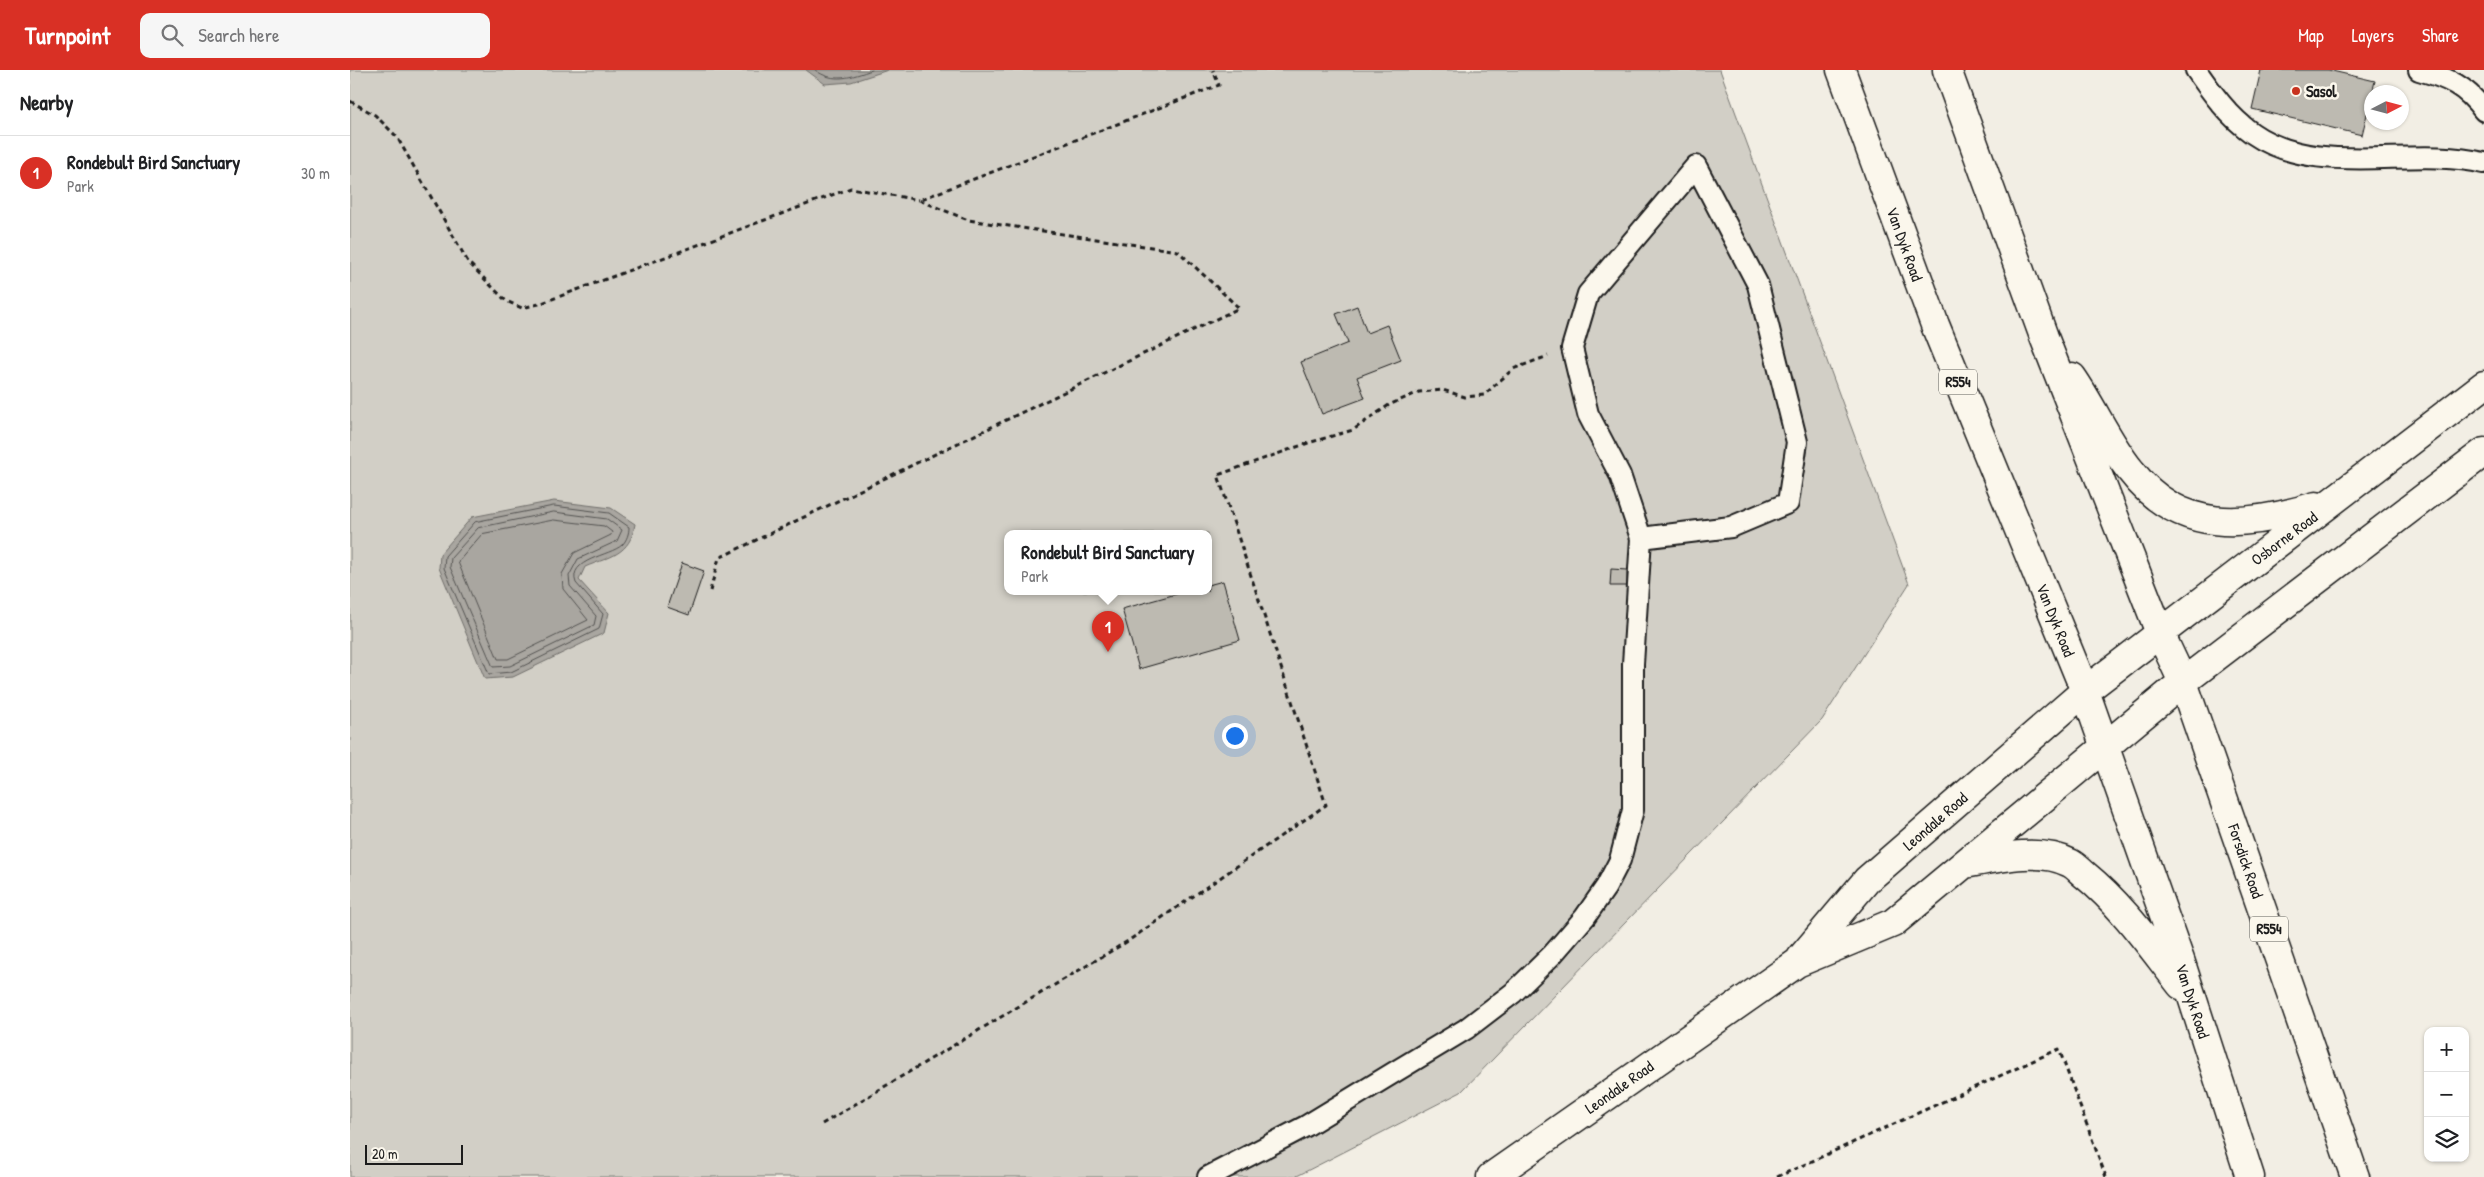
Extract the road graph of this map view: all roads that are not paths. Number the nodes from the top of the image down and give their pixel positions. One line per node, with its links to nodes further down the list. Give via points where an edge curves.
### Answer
1 (1841, 70): 16 (main road, Van Dyk Road / R554, via 1935,326)
2 (1948, 70): 7 (main road, R554)
3 (2196, 70): 6 (lane, via 2227,112 2252,133 2280,148 2307,155 2367,159 2446,156)
4 (2419, 70): 5 (lane, via 2446,78 2473,96)
5 (2484, 111)
6 (2484, 163)
7 (2044, 337): 12 (main road, via 2129,470 2146,489 2173,508 2203,519 2251,522); 14 (main road, R554)
8 (2484, 371): 10 (lane)
9 (2484, 385): 10 (main road, Osborne Road)
10 (2458, 404): 12 (main road, Osborne Road)
11 (2484, 452): 15 (main road)
12 (2332, 502): 14 (main road, Osborne Road)
13 (1641, 538): 13 (lane, via 1620,475 1588,414 1572,348 1588,294 1696,166 1758,285 1797,442 1788,504 1731,527); 21 (lane, via 1633,664 1633,810 1620,860 1585,918 1513,993 1466,1028 1306,1126)
14 (2160, 633): 15 (main road, Forsdick Road / R554); 16 (main road, Osborne Road)
15 (2183, 682): 17 (main road); 24 (main road, Forsdick Road / R554)
16 (2085, 690): 17 (main road, Van Dyk Road / R554); 19 (main road, Leondale Road, via 1868,880)
17 (2105, 745): 18 (main road, Leondale Road); 20 (main road, Van Dyk Road / R554)
18 (1962, 865): 19 (main road, Leondale Road, via 1893,923); 20 (main road, via 2020,855 2070,863 2121,910)
19 (1797, 963): 22 (main road, Leondale Road)
20 (2192, 1000): 23 (main road, Van Dyk Road / R554)
21 (1208, 1177)
22 (1490, 1177)
23 (2250, 1177)
24 (2355, 1177)

